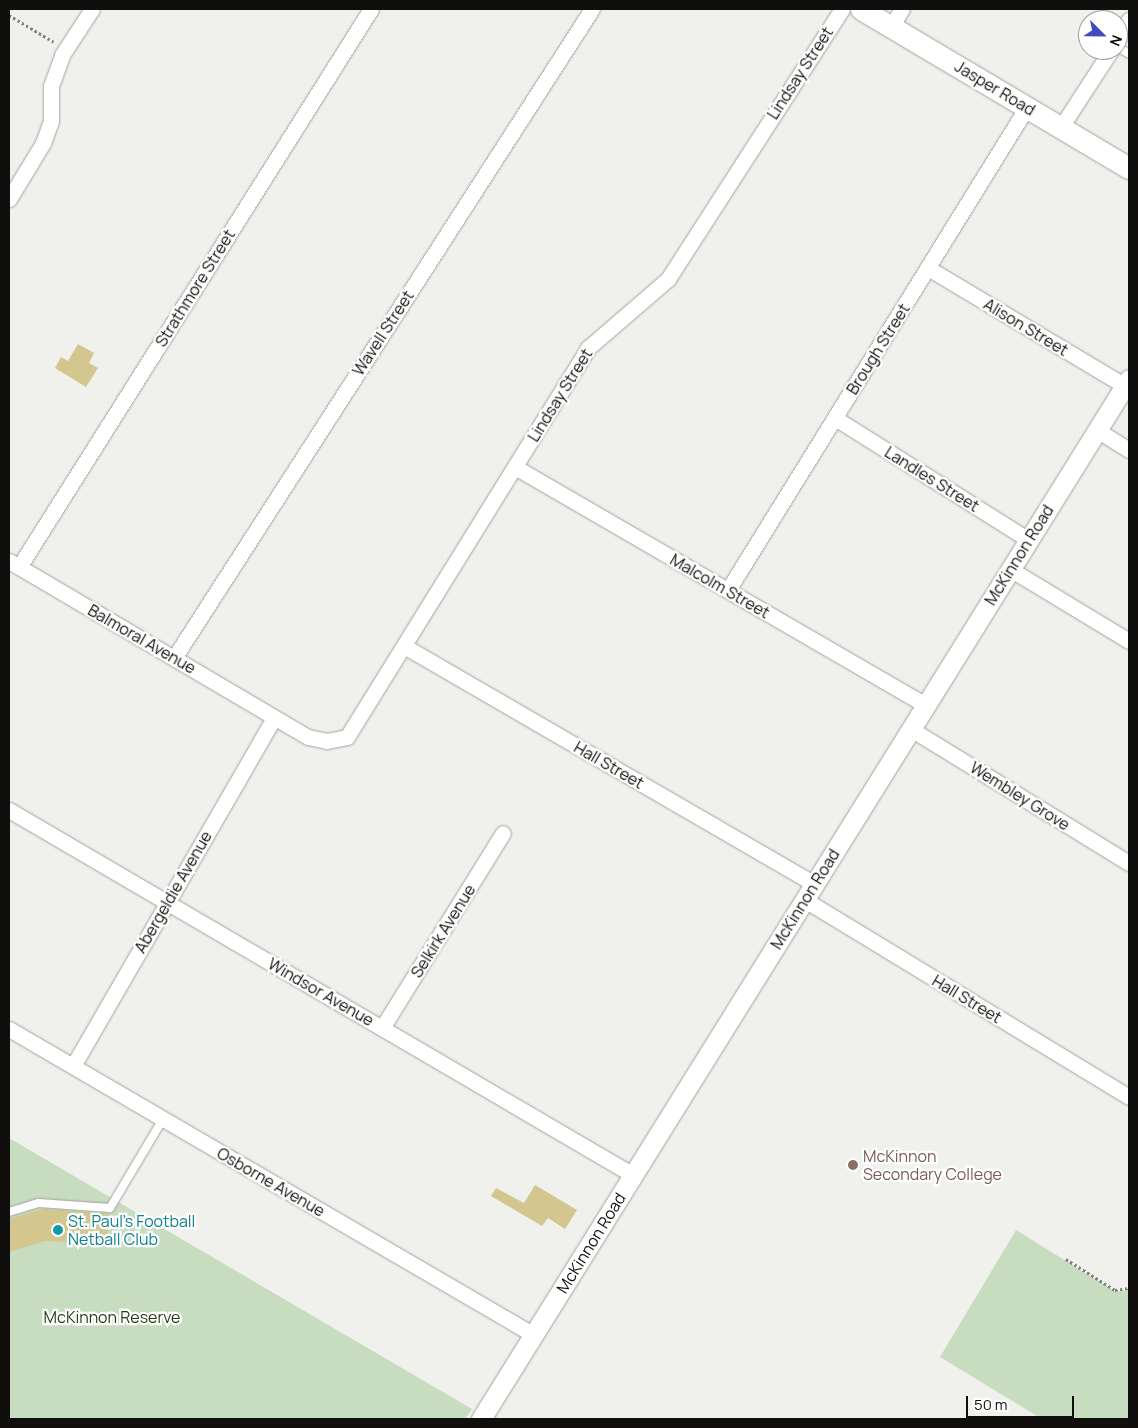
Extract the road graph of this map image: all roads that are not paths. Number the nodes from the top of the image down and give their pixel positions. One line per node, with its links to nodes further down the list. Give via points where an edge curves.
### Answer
1 (92, 9): 12 (street, via 66,49 51,86 51,121 43,143)
2 (371, 9): 20 (street, Strathmore Street)
3 (592, 9): 25 (street, Wavell Street)
4 (842, 9): 18 (street, Lindsay Street, via 668,279 588,348)
5 (861, 9): 7 (main road, Jasper Road)
6 (902, 9): 7 (street)
7 (891, 27): 9 (main road, Jasper Road)
8 (1105, 60): 10 (street)
9 (1028, 107): 10 (main road, Jasper Road); 13 (street, Brough Street)
10 (1061, 127): 11 (main road, Jasper Road)
11 (1129, 168)
12 (9, 198)
13 (928, 268): 14 (street, Alison Street); 15 (street, Brough Street)
14 (1127, 382): 16 (street, McKinnon Road)
15 (835, 418): 19 (street, Landles Street); 22 (street, Brough Street)
16 (1097, 430): 17 (street); 19 (street, McKinnon Road)
17 (1129, 450)
18 (515, 467): 22 (street, Malcolm Street); 24 (street, Lindsay Street)
19 (1029, 540): 21 (street, McKinnon Road)
20 (14, 564): 25 (street, Balmoral Avenue)
21 (1010, 569): 23 (street); 26 (street, McKinnon Road)
22 (728, 590): 26 (street, Malcolm Street)
23 (1129, 641)
24 (404, 646): 27 (street, Lindsay Street, via 347,738 327,741 308,737); 32 (street, Hall Street)
25 (174, 658): 27 (street, Balmoral Avenue)
26 (926, 705): 28 (street, McKinnon Road)
27 (274, 718): 33 (street, Abergeldie Avenue)
28 (911, 729): 31 (street, Wembley Grove); 32 (street, McKinnon Road)
29 (9, 810): 33 (street, Windsor Avenue)
30 (503, 833): 34 (street, Selkirk Avenue)
31 (1129, 863)
32 (810, 892): 37 (street, Hall Street); 39 (street, McKinnon Road)
33 (167, 902): 34 (street, Windsor Avenue); 36 (street, Abergeldie Avenue)
34 (382, 1028): 39 (street, Windsor Avenue)
35 (9, 1029): 36 (street, Osborne Avenue)
36 (73, 1066): 38 (street, Osborne Avenue)
37 (1129, 1097)
38 (163, 1119): 40 (lane, via 110,1208 39,1203); 41 (street, Osborne Avenue)
39 (633, 1175): 41 (street, McKinnon Road)
40 (9, 1212)
41 (534, 1335): 42 (street, McKinnon Road)
42 (482, 1419)

